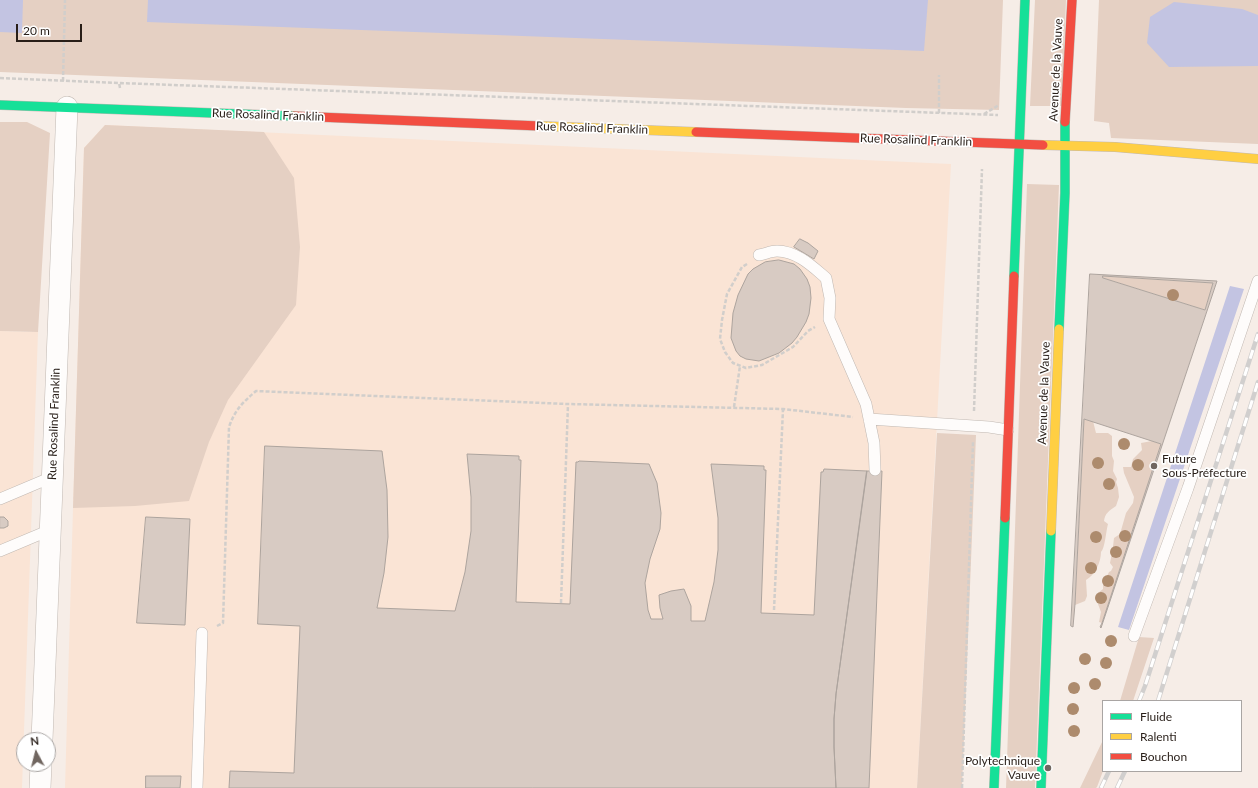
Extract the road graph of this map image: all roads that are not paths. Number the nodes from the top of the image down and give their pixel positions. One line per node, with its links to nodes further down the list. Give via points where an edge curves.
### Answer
1 (1025, 0): 5 (main road)
2 (1072, 0): 6 (main road, Avenue de la Vauve)
3 (0, 105): 4 (main road, Rue Rosalind Franklin)
4 (66, 107): 5 (main road, Rue Rosalind Franklin); 13 (street, Rue Rosalind Franklin)
5 (1020, 144): 6 (main road, Rue Rosalind Franklin); 11 (main road)
6 (1064, 146): 7 (main road, Rue Rosalind Franklin, via 1115,147); 24 (main road, Avenue de la Vauve, via 1065,193)
7 (1258, 159)
8 (759, 255): 10 (lane, via 777,251 792,253 826,278 830,298 829,319 866,404)
9 (1258, 281): 18 (lane, via 1188,488)
10 (869, 419): 11 (lane); 12 (lane, via 874,443)
11 (1008, 430): 23 (main road)
12 (875, 470)
13 (52, 477): 14 (lane); 15 (street, Rue Rosalind Franklin)
14 (0, 499)
15 (50, 530): 16 (lane); 19 (street, Rue Rosalind Franklin)
16 (0, 551)
17 (202, 633): 22 (lane)
18 (1134, 636)
19 (42, 732)
20 (41, 772): 21 (street)
21 (40, 788)
22 (197, 788)
23 (994, 788)
24 (1041, 788)

